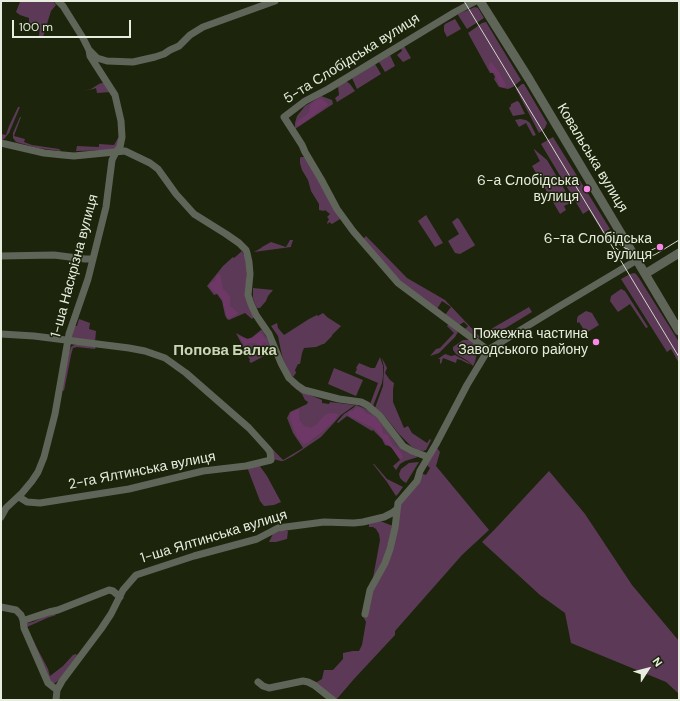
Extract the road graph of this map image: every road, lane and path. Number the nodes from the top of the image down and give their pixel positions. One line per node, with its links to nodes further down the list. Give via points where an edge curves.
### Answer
1 (58, 1): 5 (street, 1-ша Наскрізна вулиця)
2 (275, 1): 5 (street, via 203,27 179,46 155,57 133,62 107,60 97,58)
3 (476, 1): 16 (street, 5-та Слобідська вулиця, via 305,101 284,117 337,209 396,281)
4 (480, 1): 11 (street, Ковальська вулиця)
5 (89, 50): 7 (street, 1-ша Наскрізна вулиця, via 90,56 116,99 122,133)
6 (1, 143): 7 (street, via 44,153 74,156)
7 (116, 152): 10 (street, 1-ша Наскрізна вулиця, via 112,160 106,207); 17 (street, via 125,151 158,169 194,214 246,250 250,274 248,295 251,304 269,334 289,378 304,390 367,405 377,412 403,446)
8 (679, 253): 12 (street)
9 (1, 256): 10 (street)
10 (92, 259): 15 (street, 1-ша Наскрізна вулиця, via 87,283)
11 (637, 260): 12 (street, Ковальська вулиця); 16 (street)
12 (645, 274): 13 (street, Ковальська вулиця)
13 (679, 331)
14 (1, 334): 15 (street)
15 (68, 340): 18 (street, 1-ша Наскрізна вулиця, via 44,457 34,478); 18 (street, 2-га Ялтинська вулиця, via 129,348 165,358 252,431 270,452 271,460 202,471 129,489 40,503 27,502)
16 (488, 350): 17 (street, 1-ша Ялтинська вулиця)
17 (428, 457): 19 (street, 1-ша Ялтинська вулиця, via 419,472 418,481 398,503)
18 (19, 497): 20 (street, 1-ша Наскрізна вулиця, via 6,508)
19 (397, 509): 21 (street, 1-ша Ялтинська вулиця, via 368,522 324,522 277,529 257,540 194,556 134,576); 23 (street, 1-ша Ялтинська вулиця, via 390,549 370,590)
20 (1, 517)
21 (120, 597): 24 (street, via 109,590 58,610); 26 (street, 1-ша Ялтинська вулиця, via 101,629)
22 (1, 607): 24 (street, via 16,610)
23 (365, 614)
24 (23, 620): 26 (street, via 24,628 48,683)
25 (258, 682): 28 (street, via 269,688 308,682)
26 (57, 690): 27 (street, 1-ша Ялтинська вулиця)
27 (56, 700)
28 (333, 700)

